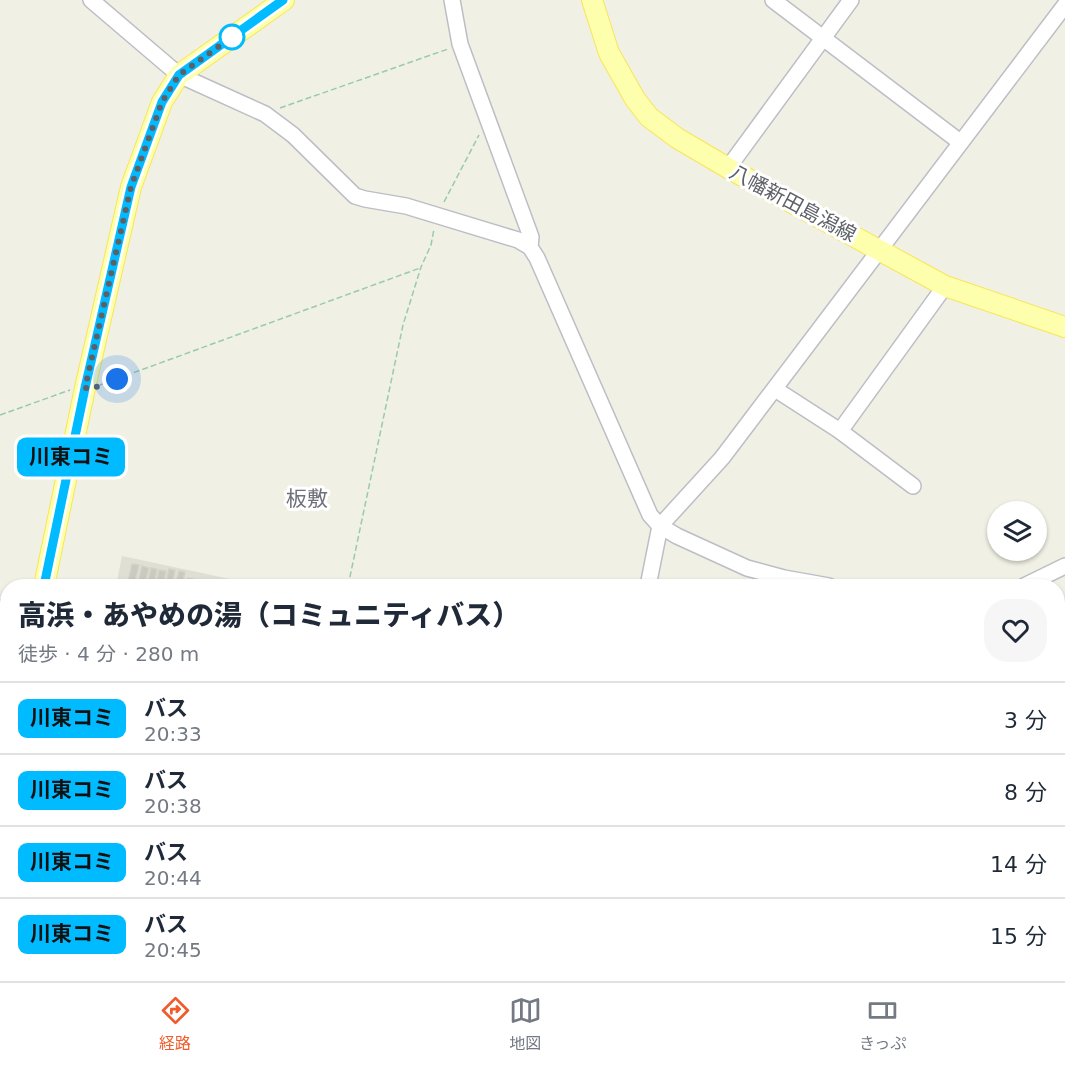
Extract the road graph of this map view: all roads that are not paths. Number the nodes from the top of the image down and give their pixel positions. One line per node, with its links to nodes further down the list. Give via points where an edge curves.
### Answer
1 (91, 0): 9 (street)
2 (284, 0): 9 (main road)
3 (452, 0): 12 (street, via 460,44 531,237)
4 (592, 0): 11 (main road, 八幡新田島潟線, via 609,53 649,117)
5 (773, 0): 8 (street)
6 (851, 0): 8 (street)
7 (1065, 4): 10 (street)
8 (822, 38): 10 (street); 11 (street)
9 (179, 75): 12 (street, via 265,114 293,135 355,196 437,215); 21 (main road, via 162,102 131,187)
10 (960, 142): 13 (street)
11 (728, 168): 13 (main road, 八幡新田島潟線)
12 (530, 247): 19 (street, via 650,516)
13 (879, 249): 14 (main road, 八幡新田島潟線); 16 (street)
14 (945, 286): 15 (main road, 八幡新田島潟線); 17 (street)
15 (1065, 327)
16 (776, 389): 17 (street); 19 (street, via 722,458)
17 (840, 431): 18 (street)
18 (913, 486)
19 (660, 526): 22 (street); 23 (street, via 747,568)
20 (1065, 566): 24 (street)
21 (45, 579)
22 (649, 579)
23 (790, 579)
24 (1038, 579)

